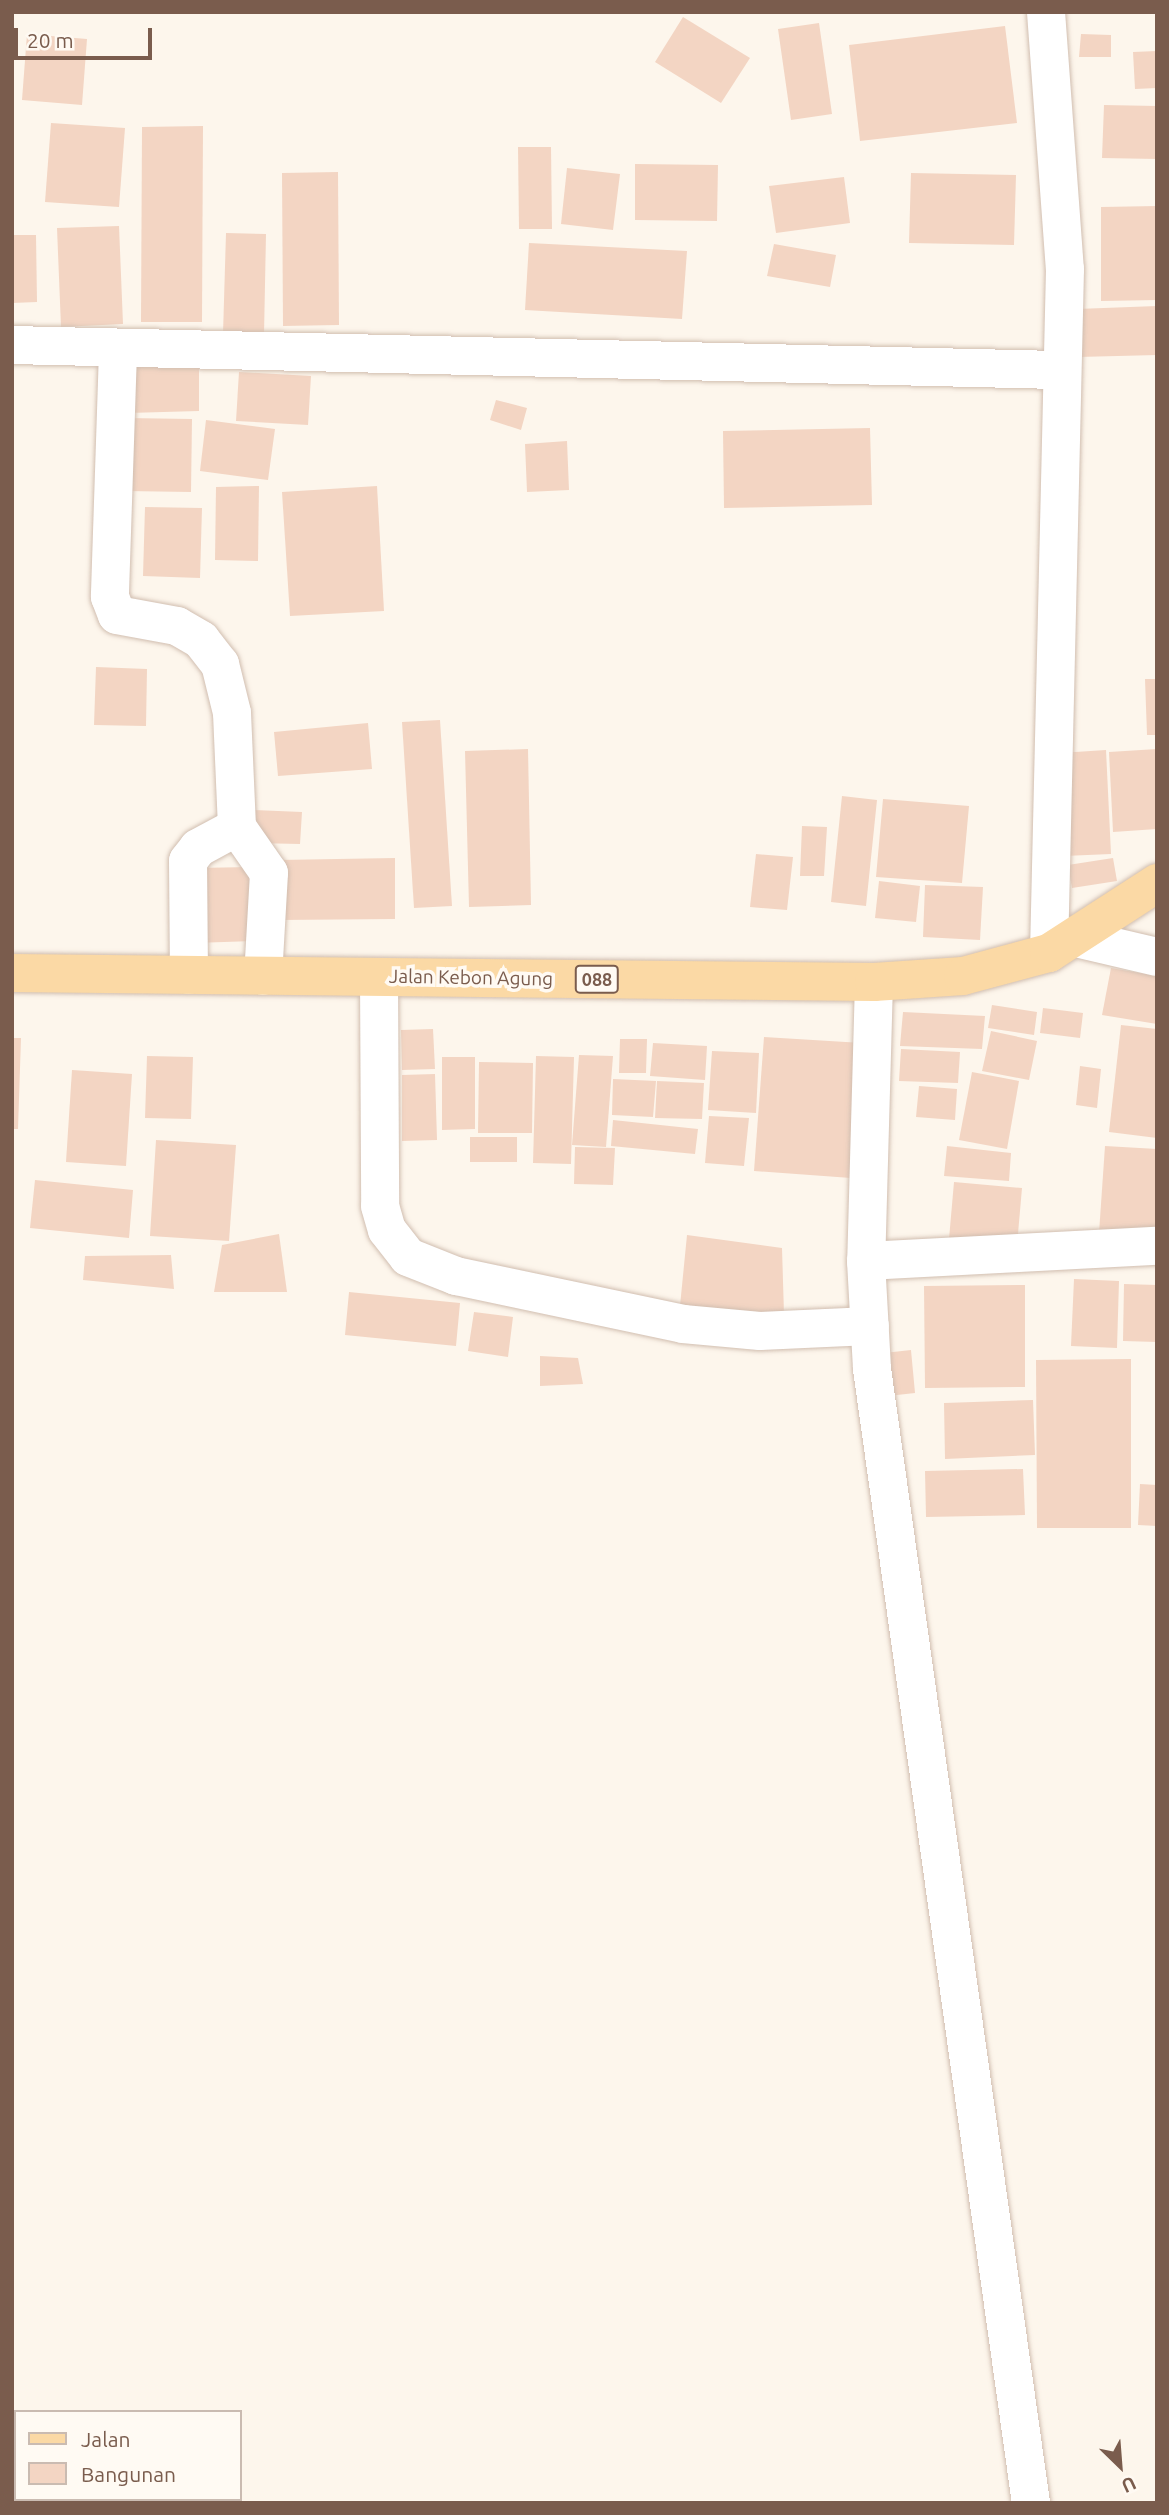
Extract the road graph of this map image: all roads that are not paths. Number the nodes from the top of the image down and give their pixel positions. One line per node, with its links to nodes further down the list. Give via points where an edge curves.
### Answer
1 (1046, 12): 4 (street, via 1065,268)
2 (12, 345): 3 (street)
3 (118, 351): 4 (street); 5 (street, via 110,597 117,615 177,626 201,640 220,664 232,713)
4 (1060, 370): 7 (street)
5 (237, 827): 10 (street, via 198,848 188,862); 11 (street, via 269,873)
6 (1157, 883): 7 (main road, Jalan Kebon Agung / 088)
7 (1061, 945): 8 (street); 13 (main road, Jalan Kebon Agung / 088, via 962,976)
8 (1157, 957)
9 (12, 973): 10 (main road, Jalan Kebon Agung / 088)
10 (189, 975): 11 (main road, Jalan Kebon Agung / 088)
11 (263, 976): 12 (main road, Jalan Kebon Agung / 088)
12 (379, 977): 13 (main road, Jalan Kebon Agung / 088); 16 (street, via 380,1206 387,1230 408,1257 456,1276 683,1324 760,1331)
13 (874, 982): 15 (street)
14 (1157, 1246): 15 (street)
15 (866, 1261): 16 (street)
16 (870, 1326): 17 (street, via 886,1482)
17 (1031, 2503)

